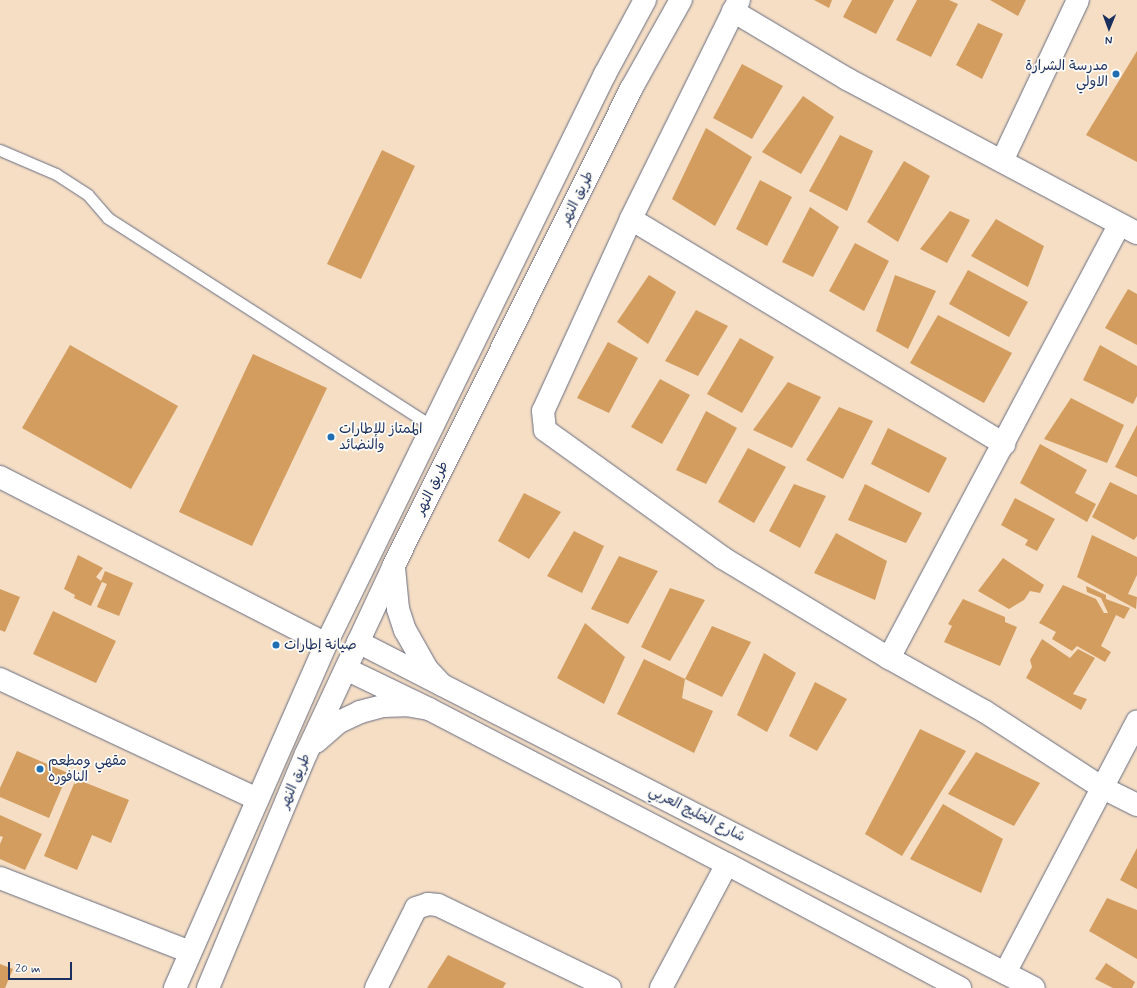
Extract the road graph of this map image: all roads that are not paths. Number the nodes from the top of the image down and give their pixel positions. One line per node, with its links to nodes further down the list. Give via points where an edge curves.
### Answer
1 (645, 0): 9 (street, طريق النهر, via 605,74)
2 (681, 0): 12 (street, طريق النهر, via 631,89)
3 (1078, 0): 6 (street)
4 (736, 6): 6 (street, via 847,79); 7 (street)
5 (0, 150): 9 (lane, via 56,174 88,195 108,218)
6 (1002, 161): 8 (street)
7 (631, 219): 10 (street); 15 (street, via 543,411 545,430 706,547)
8 (1128, 229): 10 (street)
9 (432, 427): 14 (street, طريق النهر)
10 (1004, 444): 15 (street)
11 (0, 477): 14 (street)
12 (394, 565): 13 (street, طريق النهر); 18 (street, via 394,587 405,630 427,669)
13 (358, 642): 16 (street, طريق النهر); 18 (street, شارع الخليج العربي)
14 (326, 644): 23 (street, طريق النهر)
15 (889, 658): 22 (street, via 984,711)
16 (346, 669): 19 (street); 21 (street, طريق النهر)
17 (0, 679): 23 (street)
18 (442, 685): 28 (street, شارع الخليج العربي)
19 (429, 709): 21 (street, via 406,705 383,706 360,712 327,731); 25 (street)
20 (1137, 722): 22 (street)
21 (306, 754): 30 (street, طريق النهر)
22 (1101, 787): 24 (street); 28 (street)
23 (258, 799): 27 (street, طريق النهر)
24 (1137, 805)
25 (727, 864): 33 (street); 34 (street)
26 (0, 878): 27 (street)
27 (190, 952): 29 (street, طريق النهر)
28 (1005, 973): 35 (street, شارع الخليج العربي)
29 (175, 988)
30 (208, 988)
31 (376, 988): 32 (street, via 416,908 428,904 438,905)
32 (610, 988)
33 (661, 988)
34 (960, 988)
35 (1034, 988)

